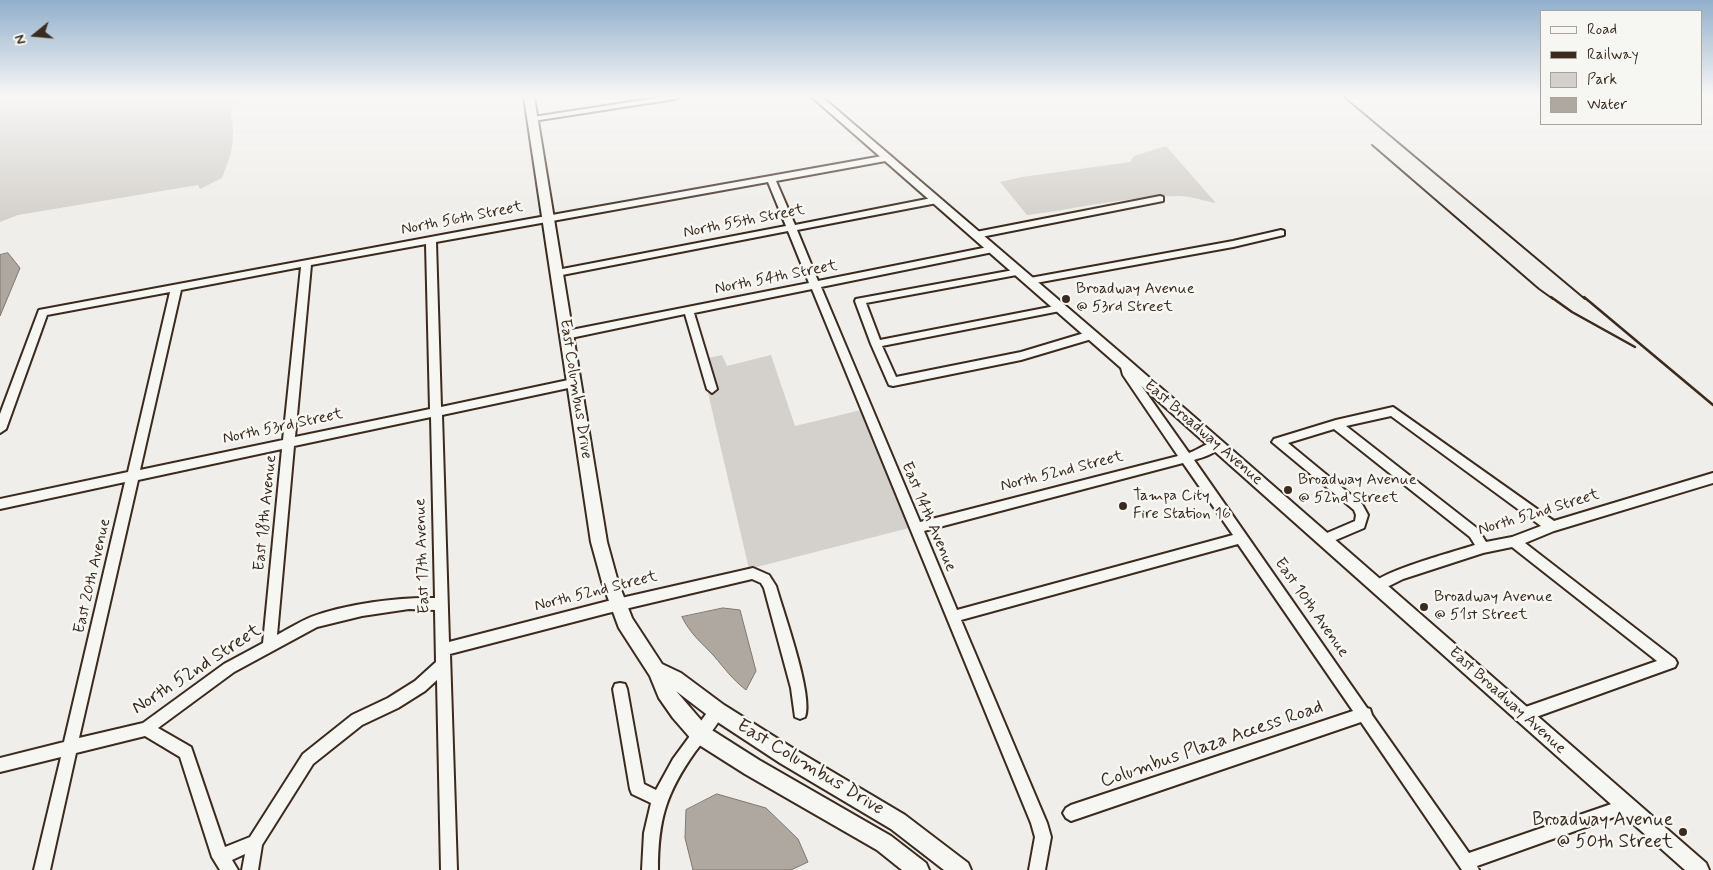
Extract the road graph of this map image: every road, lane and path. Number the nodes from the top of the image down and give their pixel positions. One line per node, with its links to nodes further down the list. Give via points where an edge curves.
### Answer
1 (536, 138): 7 (main road, East Columbus Drive)
2 (864, 138): 3 (street, East Broadway Avenue)
3 (888, 158): 4 (street, North 56th Street); 5 (street, East Broadway Avenue)
4 (771, 179): 7 (street, North 56th Street); 8 (street, East 14th Avenue)
5 (938, 200): 8 (street, North 55th Street); 10 (street, East Broadway Avenue)
6 (1160, 200): 10 (street)
7 (548, 219): 11 (street, North 56th Street); 15 (main road, East Columbus Drive)
8 (791, 228): 15 (street, North 55th Street); 17 (street, East 14th Avenue)
9 (1281, 232): 16 (street, via 1233,244)
10 (976, 235): 12 (street, East Broadway Avenue)
11 (431, 241): 13 (street, North 56th Street); 27 (street, East 17th Avenue)
12 (993, 249): 14 (street, East Broadway Avenue); 17 (street, North 54th Street)
13 (306, 264): 18 (street, North 56th Street); 30 (street, East 18th Avenue)
14 (1019, 272): 16 (street, East Broadway Avenue); 23 (street, via 860,301)
15 (557, 273): 21 (main road, East Columbus Drive)
16 (1030, 281): 19 (street, East Broadway Avenue)
17 (815, 286): 20 (street, North 54th Street); 37 (street, East 14th Avenue)
18 (176, 288): 29 (street, North 56th Street, via 43,312); 33 (street, East 20th Avenue)
19 (1060, 308): 22 (street, East Broadway Avenue); 23 (street)
20 (689, 311): 21 (street, North 54th Street); 26 (street)
21 (566, 335): 25 (main road, East Columbus Drive)
22 (1091, 335): 23 (street, via 1021,356 893,382); 24 (street, East Broadway Avenue)
23 (876, 344)
24 (1125, 364): 31 (street, East Broadway Avenue); 32 (street, East 10th Avenue, via 1128,375)
25 (573, 383): 27 (street, North 53rd Street); 44 (main road, East Columbus Drive, via 599,542)
26 (712, 389)
27 (436, 412): 30 (street, North 53rd Street); 43 (street, East 17th Avenue)
28 (1336, 424): 36 (street, via 1393,411); 39 (street, via 1278,442 1358,507 1362,515 1360,524 1354,528); 41 (street, via 1474,533)
29 (0, 429)
30 (289, 443): 33 (street, North 53rd Street); 46 (street, East 18th Avenue)
31 (1216, 445): 32 (street, North 52nd Street); 39 (street, East Broadway Avenue)
32 (1186, 458): 37 (street, North 52nd Street); 38 (street, East 10th Avenue)
33 (133, 476): 35 (street, North 53rd Street); 57 (street, East 20th Avenue)
34 (1713, 478): 36 (street, North 52nd Street)
35 (0, 504)
36 (1552, 527): 40 (street, North 52nd Street)
37 (915, 528): 45 (street, East 14th Avenue)
38 (1241, 538): 45 (street); 53 (street, East 10th Avenue)
39 (1324, 540): 42 (street, East Broadway Avenue)
40 (1513, 542): 41 (street, North 52nd Street); 54 (street, via 1670,663)
41 (1483, 548): 42 (street, North 52nd Street, via 1399,575)
42 (1377, 586): 54 (street, East Broadway Avenue)
43 (441, 604): 46 (street, North 52nd Street, via 409,603 362,610 314,622); 47 (street, East 17th Avenue)
44 (617, 604): 47 (street, North 52nd Street); 49 (main road, East Columbus Drive, via 635,640); 52 (street, North 52nd Street, via 742,574 759,575 770,586 798,688)
45 (952, 617): 72 (street, East 14th Avenue, via 1039,823 1043,837)
46 (269, 645): 55 (street, North 52nd Street, via 229,668)
47 (442, 650): 48 (street, East 17th Avenue)
48 (443, 665): 62 (street, via 420,686 358,720 308,759); 68 (street, East 17th Avenue)
49 (656, 670): 51 (main road, East Columbus Drive); 56 (main road, East Columbus Drive, via 666,692)
50 (620, 689): 59 (street, via 637,790)
51 (717, 711): 56 (street); 71 (main road, East Columbus Drive, via 898,822)
52 (800, 712)
53 (1365, 714): 61 (street, Columbus Plaza Access Road); 64 (street, East 10th Avenue)
54 (1522, 714): 60 (street, East Broadway Avenue)
55 (146, 729): 57 (street, North 52nd Street); 63 (street, via 186,752)
56 (700, 734): 59 (street, via 675,768); 70 (main road, East Columbus Drive, via 884,843)
57 (70, 747): 58 (street, North 52nd Street); 65 (street, East 20th Avenue)
58 (0, 765)
59 (659, 799): 69 (street, via 651,841)
60 (1626, 806): 64 (street); 73 (street, East Broadway Avenue)
61 (1071, 813)
62 (255, 842): 63 (street); 67 (street)
63 (220, 857): 66 (street)
64 (1469, 866)
65 (42, 870)
66 (230, 870)
67 (250, 870)
68 (449, 870)
69 (650, 870)
70 (920, 870)
71 (961, 870)
72 (1037, 870)
73 (1699, 870)

